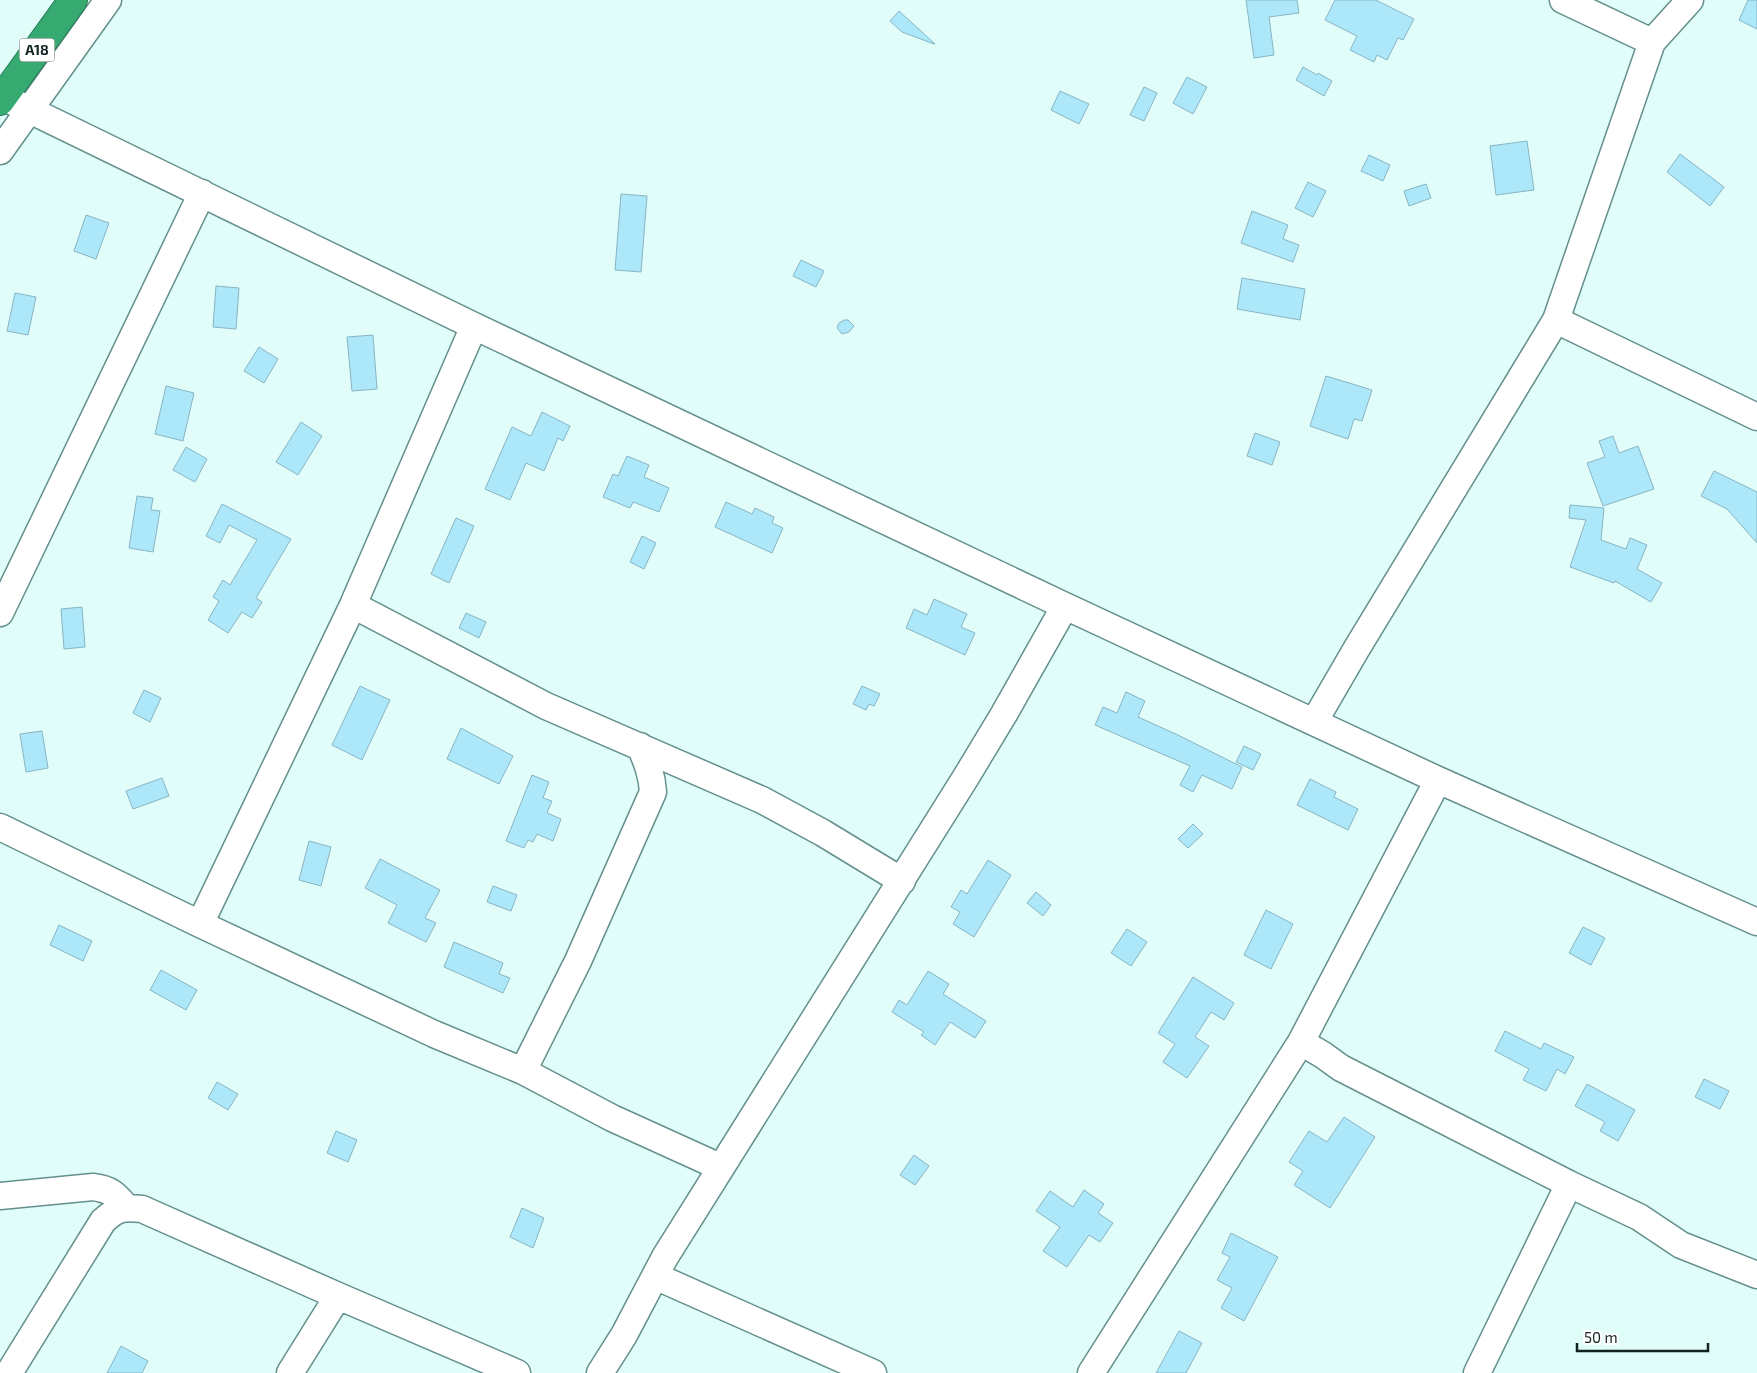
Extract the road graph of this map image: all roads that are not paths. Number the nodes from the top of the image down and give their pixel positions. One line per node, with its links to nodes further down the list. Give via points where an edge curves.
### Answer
1 (73, 0): 6 (highway, A18)
2 (108, 0): 7 (street)
3 (1563, 0): 5 (street)
4 (1690, 0): 5 (street)
5 (1652, 42): 10 (street)
6 (2, 99): 7 (street)
7 (28, 110): 8 (street); 9 (street)
8 (0, 151)
9 (202, 193): 11 (street); 15 (street)
10 (1556, 320): 12 (street); 16 (street)
11 (474, 326): 13 (street); 14 (street)
12 (1757, 418)
13 (353, 605): 17 (street, via 546,706); 24 (street)
14 (1065, 606): 16 (street); 22 (street, via 1004,714)
15 (0, 614)
16 (1314, 722): 19 (street)
17 (640, 746): 18 (street); 20 (street, via 649,766)
18 (695, 769): 20 (street); 22 (street, via 823,833)
19 (1438, 780): 23 (street); 25 (street)
20 (653, 792): 26 (street, via 578,961)
21 (0, 827): 24 (street)
22 (902, 881): 27 (street)
23 (1757, 922)
24 (200, 924): 26 (street, via 434,1034)
25 (1301, 1042): 28 (street, via 1341,1068); 39 (street)
26 (523, 1071): 27 (street, via 612,1118)
27 (720, 1167): 32 (street)
28 (1569, 1184): 31 (street, via 1639,1217 1681,1245); 40 (street)
29 (0, 1196): 30 (street, via 93,1187 106,1189)
30 (126, 1207): 33 (street, via 142,1209); 34 (street, via 114,1211 103,1221)
31 (1757, 1275)
32 (655, 1276): 37 (street); 38 (street)
33 (338, 1296): 35 (street); 36 (street)
34 (10, 1373)
35 (290, 1373)
36 (517, 1373)
37 (600, 1373)
38 (873, 1373)
39 (1091, 1373)
40 (1477, 1373)

